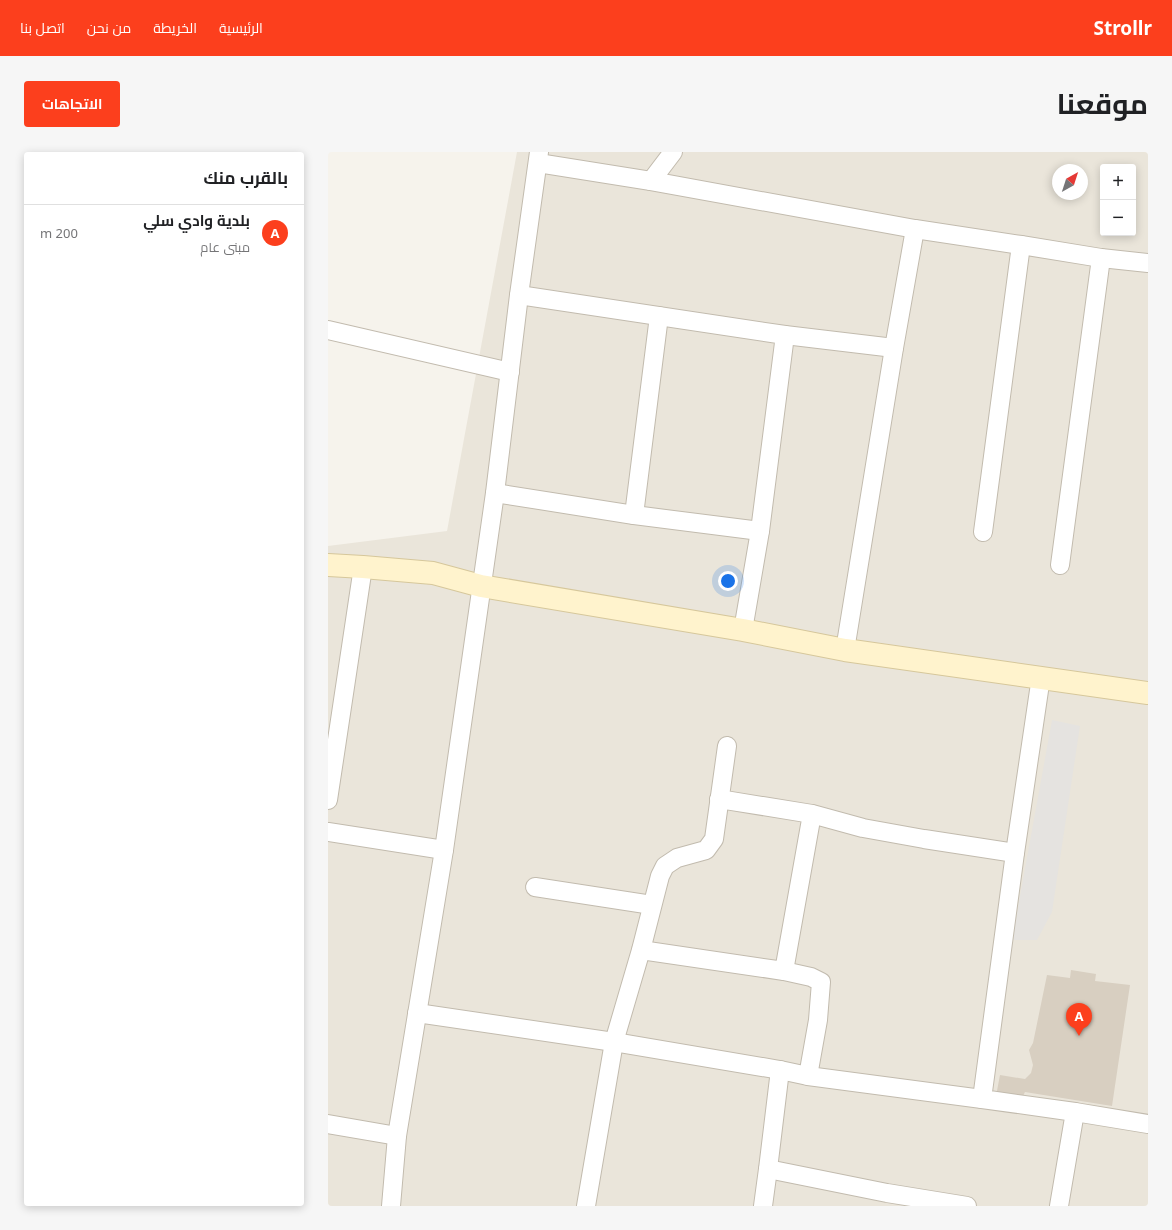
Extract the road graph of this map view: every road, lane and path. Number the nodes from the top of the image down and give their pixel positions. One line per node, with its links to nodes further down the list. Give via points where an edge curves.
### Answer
1 (673, 152): 3 (street)
2 (539, 157): 3 (street); 8 (street)
3 (651, 181): 4 (street)
4 (915, 229): 5 (street); 12 (street)
5 (1021, 244): 6 (street); 17 (street)
6 (1101, 258): 7 (street); 19 (street)
7 (1148, 263)
8 (519, 295): 9 (street); 13 (street)
9 (659, 316): 11 (street); 15 (street)
10 (328, 330): 13 (street)
11 (785, 335): 12 (street); 16 (street)
12 (894, 348): 23 (street)
13 (510, 372): 14 (street)
14 (495, 493): 15 (street); 21 (street)
15 (634, 515): 16 (street)
16 (760, 531): 22 (street)
17 (983, 532)
18 (328, 565): 20 (main road)
19 (1060, 565)
20 (363, 567): 21 (main road, via 433,573); 28 (street)
21 (481, 586): 22 (main road); 31 (street)
22 (743, 630): 23 (main road)
23 (845, 650): 24 (main road)
24 (1041, 677): 25 (main road); 32 (street)
25 (1148, 693)
26 (727, 746): 27 (street)
27 (719, 799): 29 (street); 34 (street, via 714,839 706,850 677,858 665,866)
28 (328, 800)
29 (812, 814): 32 (street, via 863,828); 36 (street)
30 (328, 832): 31 (street)
31 (444, 850): 37 (street)
32 (1015, 853): 41 (street)
33 (535, 887): 34 (street)
34 (652, 905): 35 (street)
35 (641, 950): 36 (street); 38 (street)
36 (784, 970): 40 (street, via 821,982 818,1020)
37 (417, 1013): 38 (street); 45 (street)
38 (614, 1042): 39 (street); 49 (street)
39 (780, 1070): 40 (street); 46 (street)
40 (808, 1076): 41 (street)
41 (982, 1099): 42 (street)
42 (1075, 1112): 44 (street); 52 (street)
43 (328, 1124): 45 (street)
44 (1148, 1124)
45 (397, 1136): 48 (street)
46 (768, 1169): 47 (street); 50 (street)
47 (885, 1200): 51 (street)
48 (391, 1206)
49 (586, 1206)
50 (763, 1206)
51 (967, 1206)
52 (1059, 1206)

